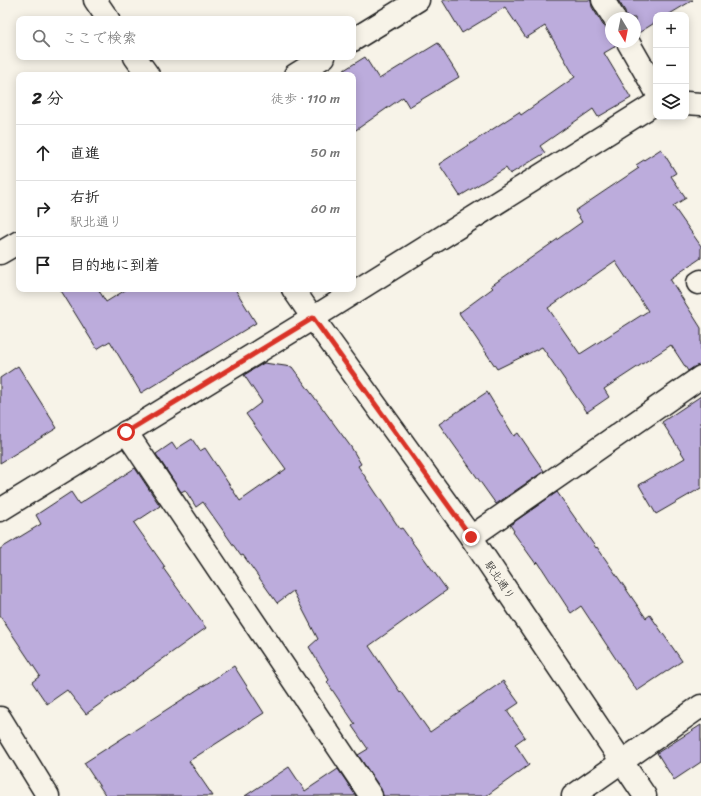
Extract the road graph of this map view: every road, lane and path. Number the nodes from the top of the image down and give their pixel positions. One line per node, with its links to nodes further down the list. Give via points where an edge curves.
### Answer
1 (95, 0): 5 (street)
2 (418, 0): 6 (street)
3 (603, 0): 4 (street)
4 (610, 12)
5 (106, 16)
6 (356, 38)
7 (631, 48): 12 (street)
8 (137, 60): 10 (street)
9 (319, 60): 11 (street)
10 (146, 72)
11 (300, 72)
12 (653, 86)
13 (689, 103): 14 (street)
14 (701, 104)
15 (653, 105): 18 (street)
16 (16, 244): 17 (street)
17 (0, 253)
18 (356, 291)
19 (295, 292): 21 (street, 駅北通り)
20 (354, 292): 21 (street)
21 (313, 318): 23 (street); 25 (street, 駅北通り)
22 (701, 377): 25 (street)
23 (126, 432): 24 (street); 30 (street)
24 (0, 510)
25 (471, 537): 28 (street, 駅北通り)
26 (701, 706): 28 (street)
27 (0, 718): 29 (street)
28 (622, 762): 31 (street); 32 (street, 駅北通り)
29 (48, 796)
30 (371, 796)
31 (573, 796)
32 (645, 796)

